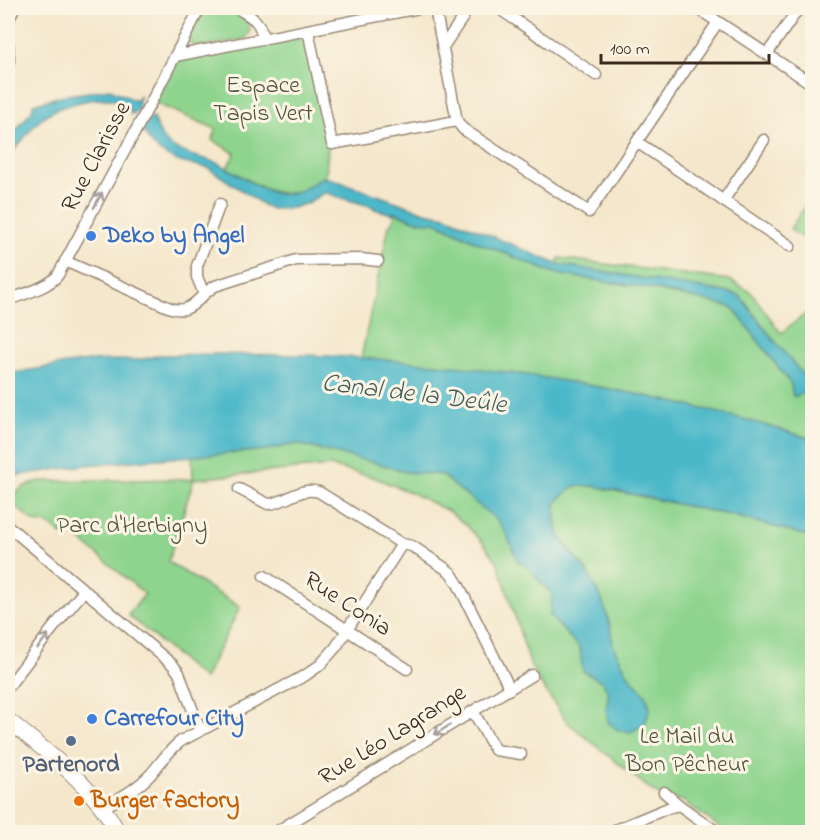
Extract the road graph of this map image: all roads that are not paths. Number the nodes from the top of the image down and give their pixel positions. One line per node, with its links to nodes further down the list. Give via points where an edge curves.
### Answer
1 (14, 8): 11 (street)
2 (200, 8): 17 (street, Rue Clarisse)
3 (237, 8): 13 (street, via 258,23)
4 (419, 8): 12 (street)
5 (435, 8): 15 (street)
6 (470, 8): 15 (street)
7 (498, 8): 19 (street)
8 (698, 8): 10 (street)
9 (799, 8): 16 (street)
10 (718, 21): 16 (street); 23 (street)
11 (8, 22)
12 (308, 30): 13 (street); 21 (street, via 332,144)
13 (263, 39): 17 (street)
14 (8, 42): 18 (street)
15 (443, 46): 21 (street)
16 (767, 54): 20 (street)
17 (175, 56): 27 (street, Rue Clarisse, one-way to 17)
18 (9, 61)
19 (596, 75)
20 (813, 84)
21 (457, 121): 23 (street, via 463,129 589,212)
22 (764, 140): 24 (street)
23 (637, 142): 24 (street)
24 (723, 201): 26 (street)
25 (220, 204): 29 (street, via 197,266)
26 (790, 246)
27 (65, 261): 29 (street, via 174,309 191,307); 30 (street, Rue Clarisse, via 54,280)
28 (378, 261): 29 (street, via 296,260 224,283)
29 (204, 294)
30 (8, 300)
31 (239, 489): 33 (street, via 268,504 307,490 319,492)
32 (8, 525): 35 (street)
33 (402, 544): 36 (street); 40 (street, via 412,546 451,573)
34 (264, 576): 36 (street, Rue Conia)
35 (84, 591): 39 (street, one-way to 35); 43 (street, via 179,673)
36 (347, 630): 37 (street, Rue Conia); 43 (street, via 325,661 313,670)
37 (407, 669)
38 (532, 675): 40 (street, Rue Léo Lagrange)
39 (8, 687)
40 (510, 688): 41 (street, Rue Léo Lagrange)
41 (473, 711): 44 (street, via 495,750); 50 (street, Rue Léo Lagrange, one-way to 50)
42 (8, 720): 47 (main road)
43 (200, 730): 47 (street, via 176,745 145,780)
44 (521, 754)
45 (664, 792): 46 (street)
46 (679, 805): 51 (street); 52 (street)
47 (106, 806): 48 (main road); 49 (main road)
48 (118, 832)
49 (124, 832)
50 (276, 832)
51 (610, 832)
52 (717, 832)

